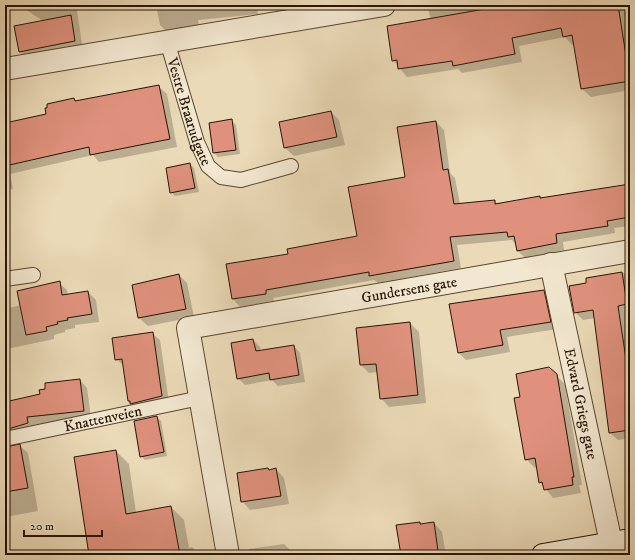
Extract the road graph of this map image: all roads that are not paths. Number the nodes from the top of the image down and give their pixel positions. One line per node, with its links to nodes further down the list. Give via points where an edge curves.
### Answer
1 (384, 5): 2 (street, Vestre Braarudgate)
2 (167, 41): 3 (street, Vestre Braarudgate); 4 (lane, Vestre Braarudgate, via 197,142 208,166 221,177 241,180)
3 (5, 69)
4 (291, 166)
5 (630, 251): 6 (street, Gundersens gate)
6 (550, 264): 9 (street, Gundersens gate, via 188,328); 11 (street, Edvard Griegs gate)
7 (33, 275): 8 (lane)
8 (5, 279)
9 (200, 398): 10 (lane, Knattenveien); 12 (street)
10 (5, 439)
11 (621, 541): 13 (street)
12 (228, 555)
13 (543, 555)

